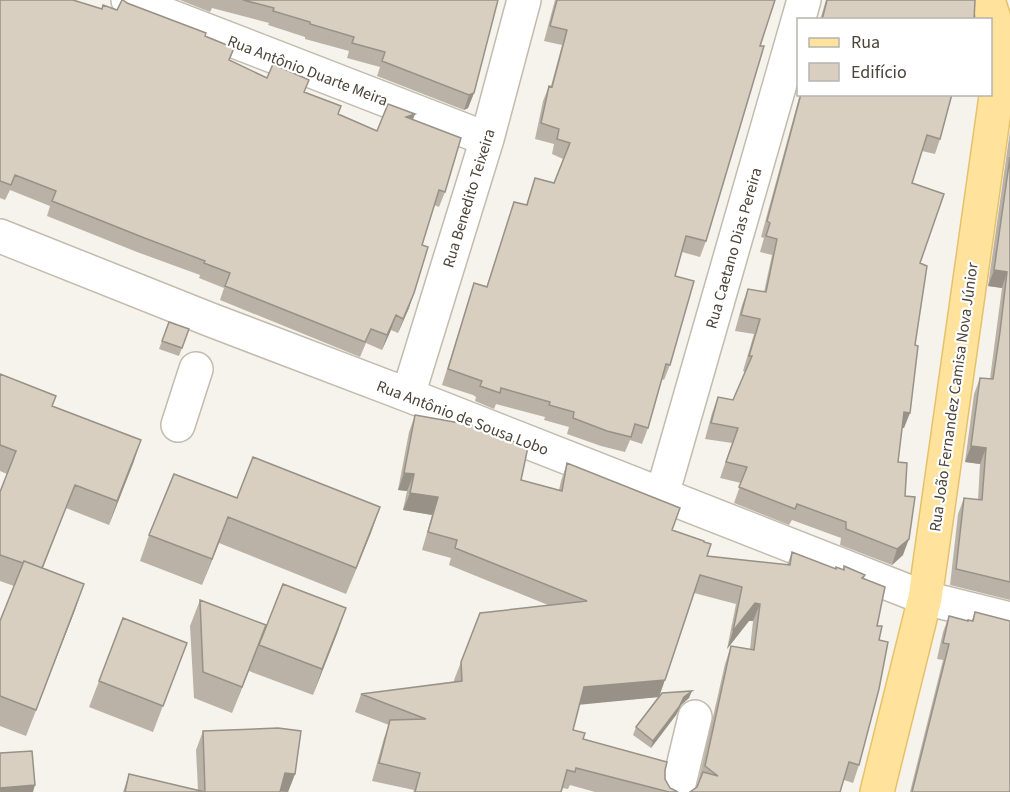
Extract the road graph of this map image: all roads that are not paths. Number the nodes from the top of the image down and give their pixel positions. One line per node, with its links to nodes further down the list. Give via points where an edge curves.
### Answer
1 (128, 0): 8 (street, Rua Antônio Duarte Meira)
2 (524, 0): 8 (street, Rua Benedito Teixeira)
3 (804, 0): 5 (street, Rua Caetano Dias Pereira)
4 (987, 0): 7 (main road, Rua João Fernandez Camisa Nova Júnior)
5 (799, 18)
6 (797, 24): 13 (street, Rua Caetano Dias Pereira)
7 (1006, 48): 14 (main road, Rua João Fernandez Camisa Nova Júnior)
8 (487, 139): 11 (street, Rua Benedito Teixeira)
9 (0, 236): 11 (street, Rua Antônio de Sousa Lobo)
10 (196, 369): 12 (street)
11 (408, 395): 13 (street, Rua Antônio de Sousa Lobo)
12 (178, 425)
13 (662, 495): 14 (street, Rua Antônio de Sousa Lobo)
14 (925, 598): 15 (street, Rua Antônio de Sousa Lobo); 18 (main road, Rua João Fernandez Camisa Nova Júnior)
15 (1010, 619)
16 (695, 717): 17 (street)
17 (678, 792)
18 (877, 792)

